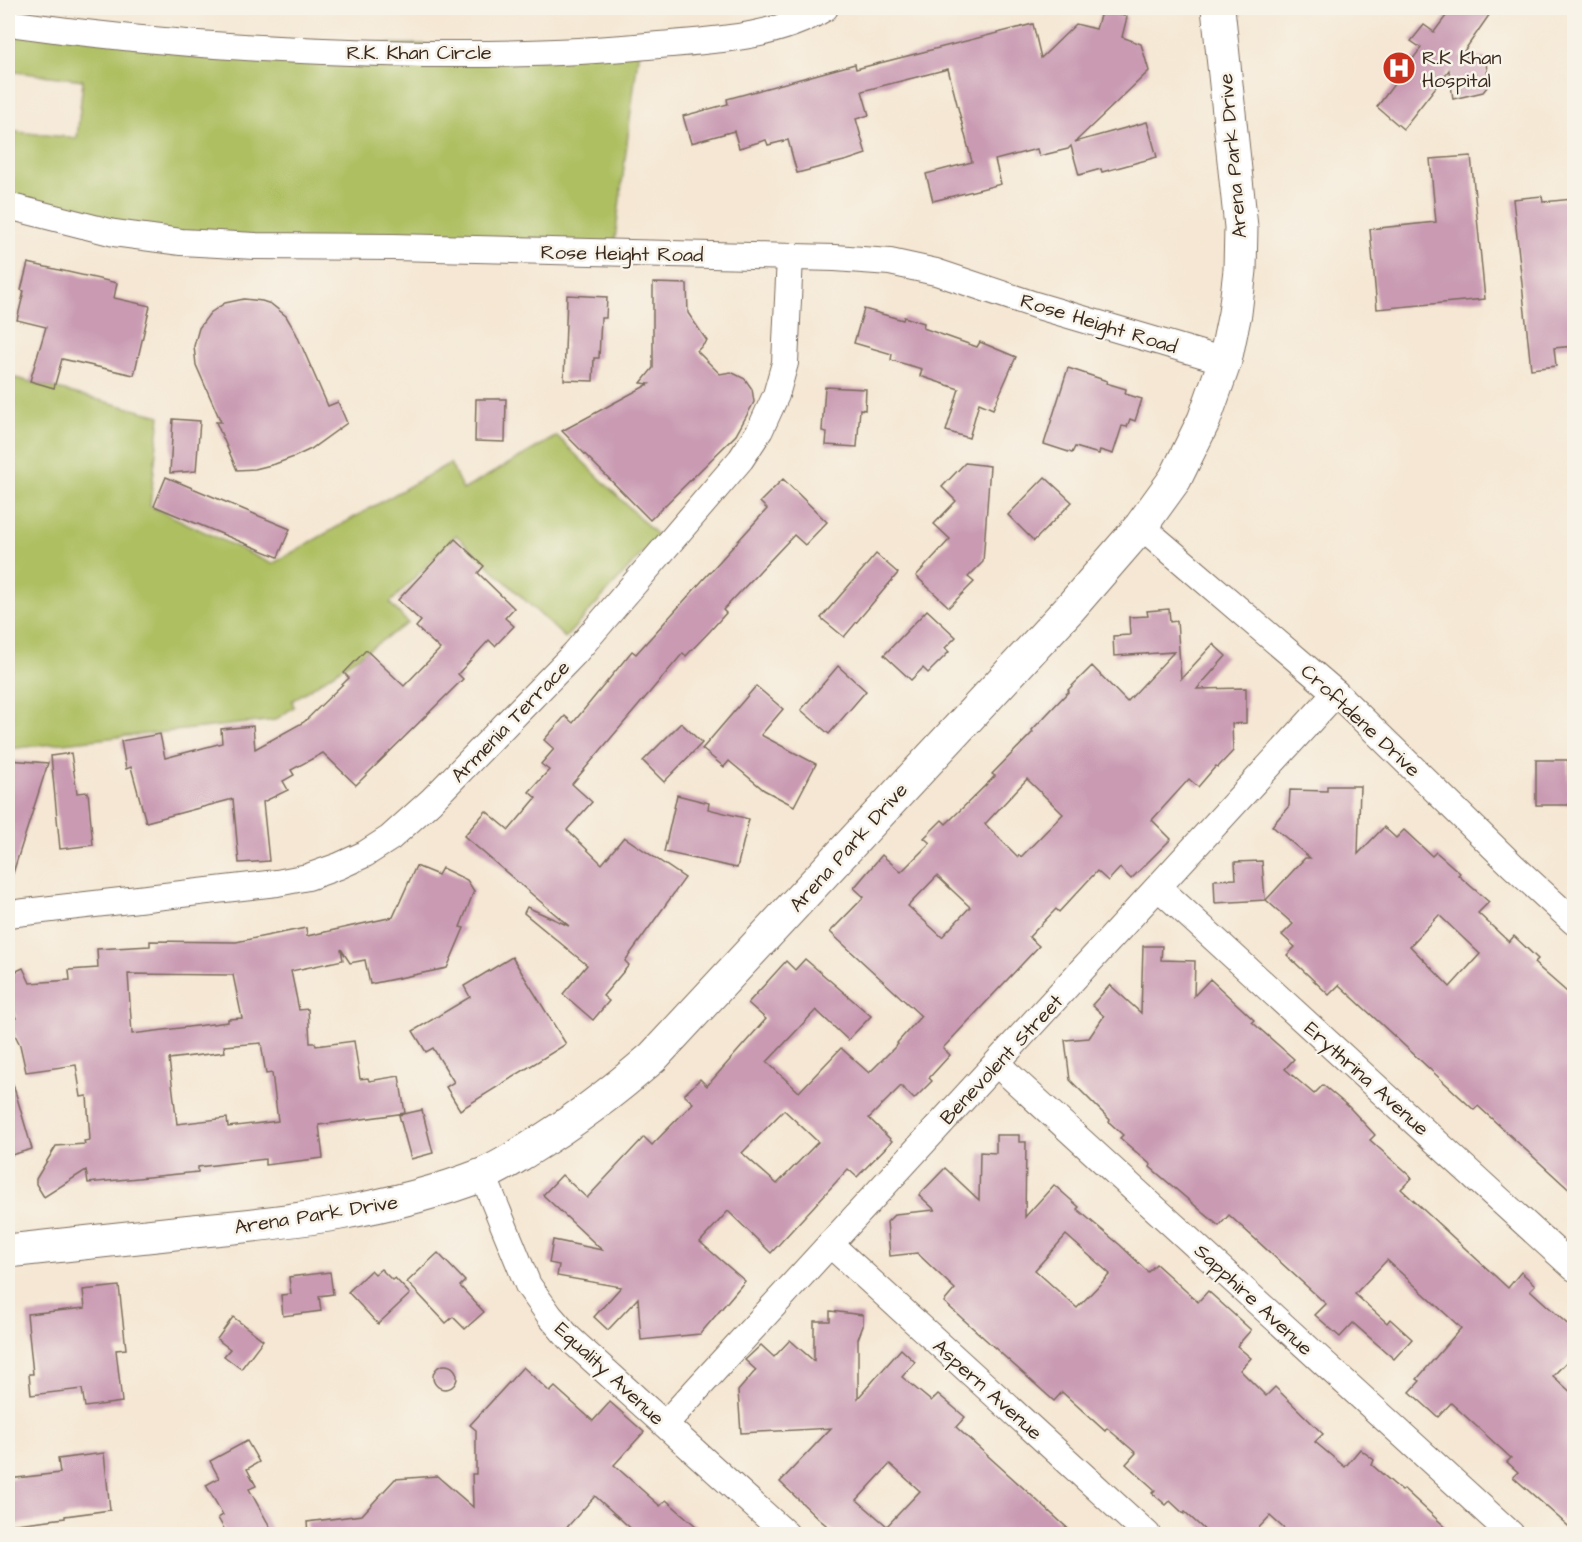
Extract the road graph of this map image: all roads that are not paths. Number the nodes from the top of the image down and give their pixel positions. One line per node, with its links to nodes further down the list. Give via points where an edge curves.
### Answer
1 (825, 8): 3 (street, R.K. Khan Circle, via 792,25 748,35 608,50 448,54 230,47)
2 (1218, 8): 6 (street, Arena Park Drive, via 1241,227 1235,313)
3 (8, 23)
4 (8, 206): 5 (street, Rose Height Road, via 114,233 182,242)
5 (790, 257): 6 (street, Rose Height Road, via 890,262 936,272); 10 (street, Armenia Terrace, via 785,363 760,430 741,459 575,653 390,838 365,854 308,877)
6 (1225, 361): 7 (street, Arena Park Drive, via 1204,420 1175,479)
7 (1141, 526): 8 (street, Croftdene Drive); 13 (street, Arena Park Drive, via 1070,608 653,1057 560,1130)
8 (1336, 693): 9 (street, Benevolent Street); 11 (street, Croftdene Drive, via 1513,866)
9 (1159, 888): 12 (street, Benevolent Street); 16 (street, Erythrina Avenue)
10 (8, 914)
11 (1573, 918)
12 (998, 1064): 14 (street, Benevolent Street); 20 (street, Sapphire Avenue)
13 (483, 1175): 15 (street, Arena Park Drive, via 400,1202 336,1214); 17 (street, Equality Avenue, via 528,1285 550,1316 569,1338)
14 (830, 1244): 17 (street, Benevolent Street); 19 (street, Aspern Avenue)
15 (8, 1251)
16 (1575, 1268)
17 (665, 1424): 18 (street, Equality Avenue)
18 (786, 1534)
19 (1147, 1534)
20 (1511, 1534)

